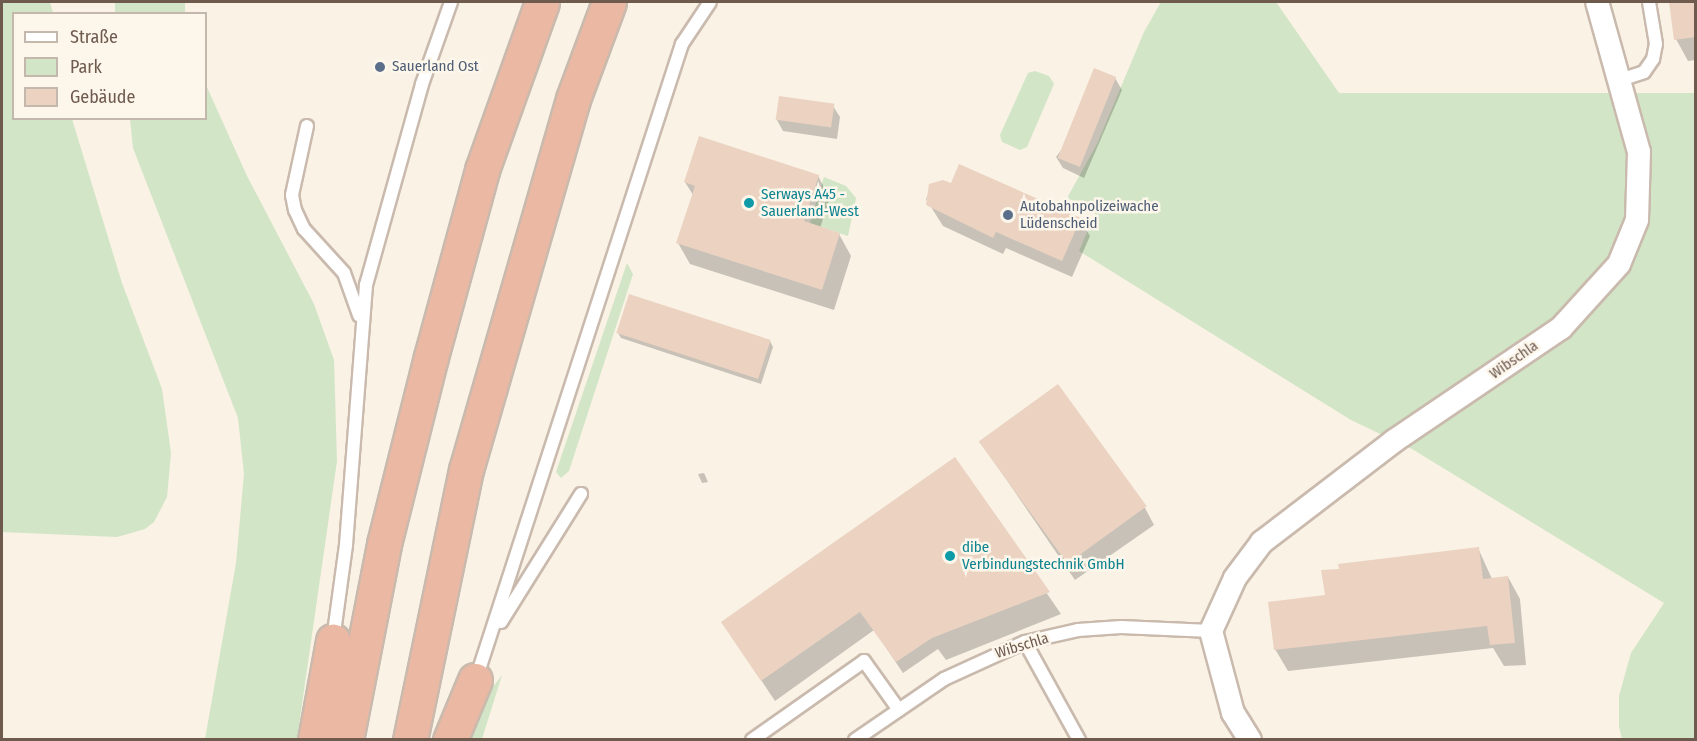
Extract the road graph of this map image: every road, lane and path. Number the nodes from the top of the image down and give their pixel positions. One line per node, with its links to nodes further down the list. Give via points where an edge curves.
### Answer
1 (451, 2): 9 (lane, via 374,246)
2 (542, 2): 18 (highway, via 482,170 431,357 384,544)
3 (609, 2): 19 (highway, via 573,99 466,470)
4 (710, 2): 12 (lane, via 682,44 651,134)
5 (1597, 2): 7 (street, Wibschla)
6 (1648, 2): 7 (lane, via 1656,44 1653,59 1644,72)
7 (1620, 80): 11 (street, Wibschla, via 1639,152 1637,220 1619,264 1561,328 1385,447 1262,542 1235,578)
8 (307, 126): 9 (lane, via 292,195 295,210 304,229 344,273)
9 (360, 322): 13 (lane, via 346,545)
10 (581, 494): 12 (lane)
11 (1211, 631): 14 (lane, Wibschla, via 1121,627 1078,630); 24 (street, via 1233,713)
12 (491, 639): 15 (lane)
13 (333, 641): 17 (highway)
14 (1025, 642): 16 (lane, Wibschla, via 944,679); 23 (lane)
15 (475, 680): 20 (highway)
16 (899, 710): 21 (lane, via 864,661); 22 (lane, Wibschla)
17 (315, 740)
18 (346, 740)
19 (410, 740)
20 (450, 740)
21 (752, 740)
22 (855, 740)
23 (1079, 740)
24 (1250, 740)

